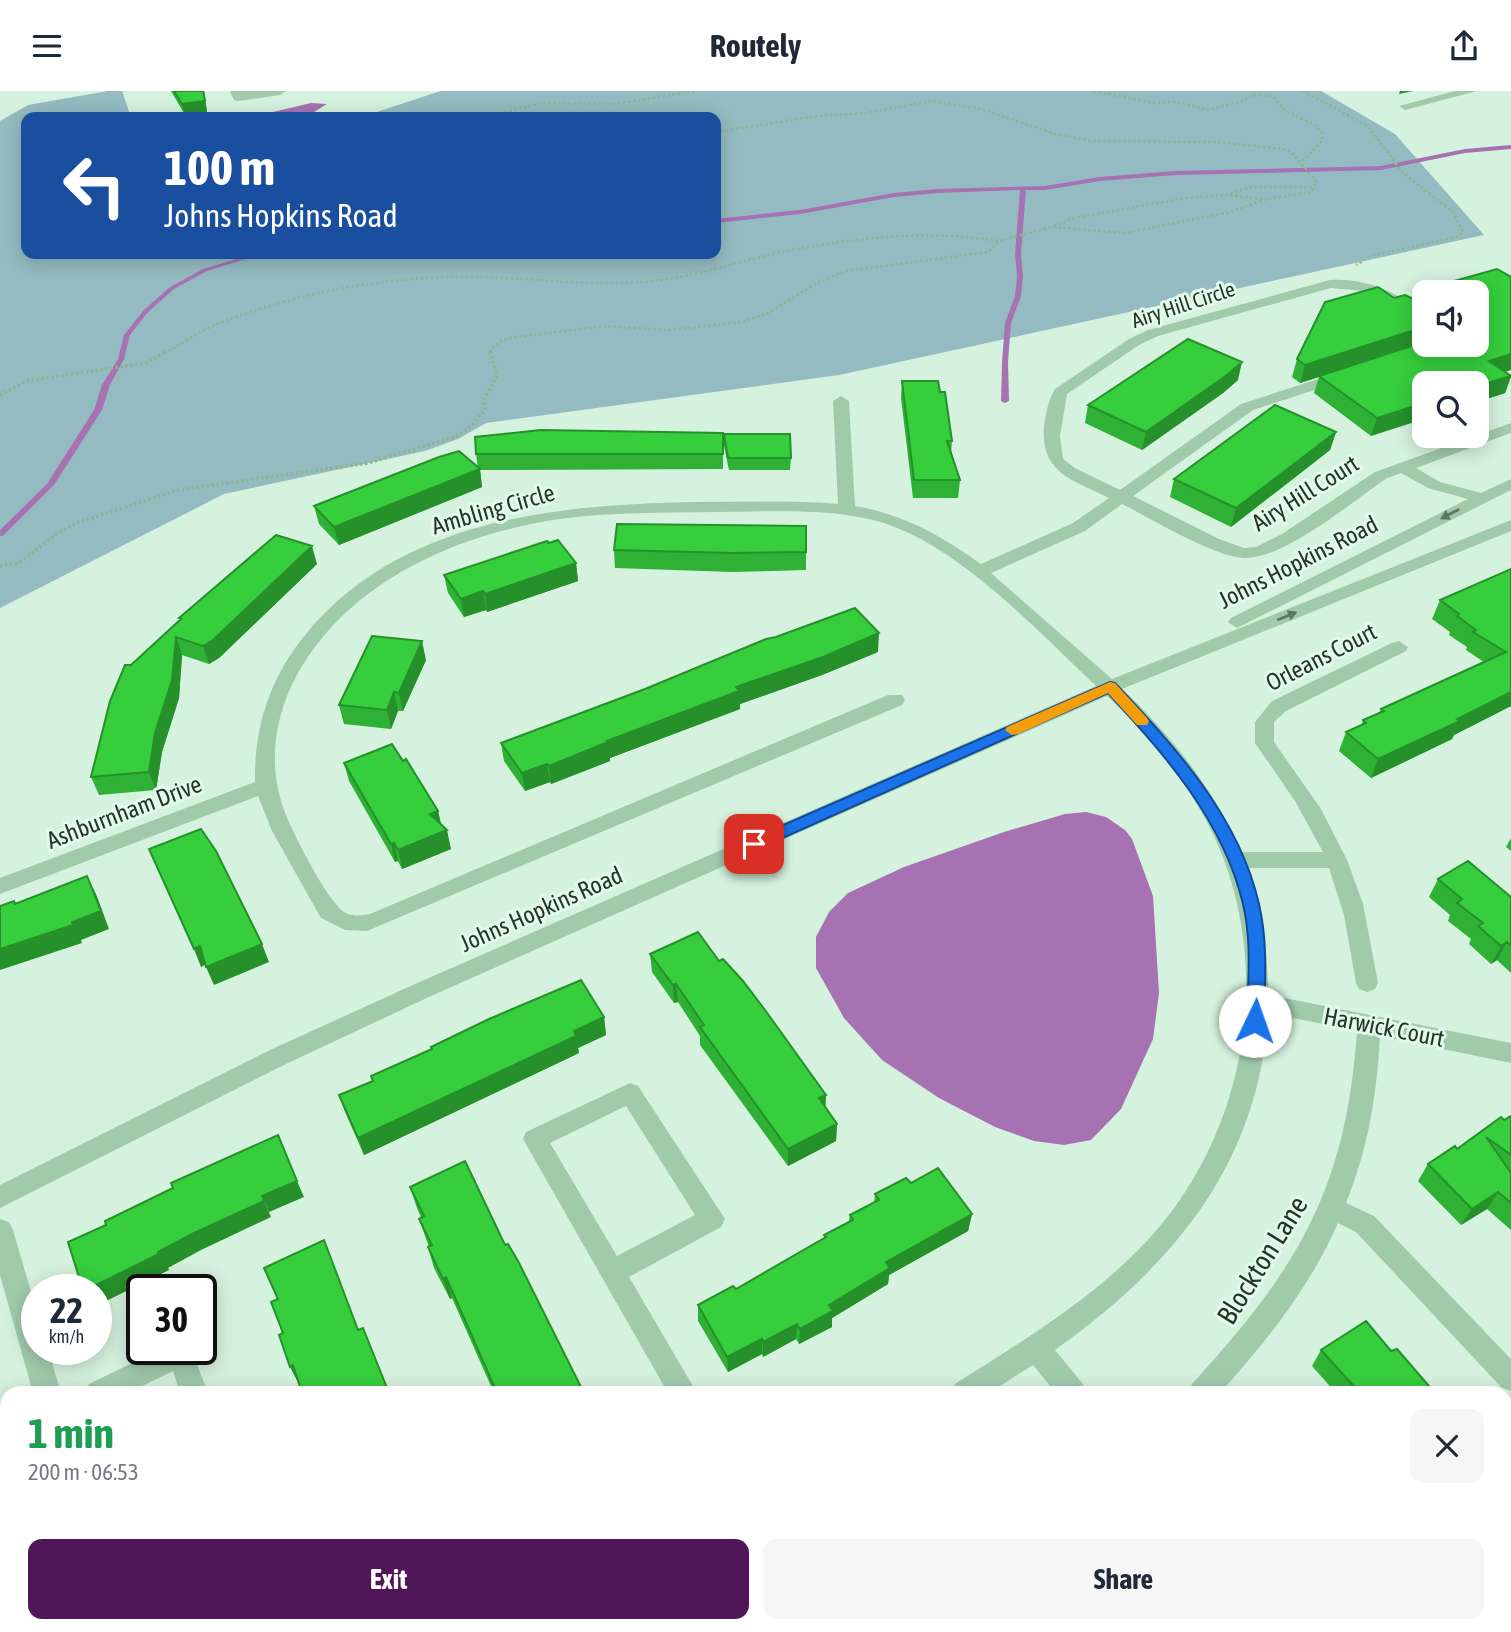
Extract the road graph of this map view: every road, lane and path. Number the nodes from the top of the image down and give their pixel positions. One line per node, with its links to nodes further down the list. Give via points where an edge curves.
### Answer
1 (236, 91): 2 (street, via 238,97)
2 (280, 91)
3 (695, 91): 8 (path, via 615,104 542,103)
4 (1094, 91): 10 (path, via 1207,110 1252,95 1272,96 1286,111 1320,128 1322,141)
5 (1303, 91): 16 (path, via 1363,123 1402,172 1443,202 1462,223 1463,232 1457,237 1371,256 1353,266)
6 (1471, 91): 7 (street)
7 (1405, 106)
8 (505, 112)
9 (721, 131): 10 (path, via 932,101 981,109 1075,139 1253,144 1292,152)
10 (1301, 163): 11 (path, via 1316,181)
11 (1314, 187): 12 (path, via 1266,185); 13 (path, via 1312,192)
12 (1226, 195): 13 (path); 14 (path, via 1100,213)
13 (1267, 199): 14 (path, via 1227,213 1124,233)
14 (1052, 227): 15 (path)
15 (999, 241): 19 (path, via 875,236 643,282 426,277 338,288 223,321 137,365 26,381); 28 (path, via 988,252 845,271 742,322 667,330 606,326 501,341 490,350 497,375 484,400 485,410 455,437 368,463 178,489 79,522 19,563)
16 (1345, 283): 17 (street, Airy Hill Circle, via 1375,288); 24 (street, Airy Hill Circle, via 1153,334 1067,385 1056,402 1051,449 1056,461)
17 (1412, 311)
18 (1364, 369): 24 (street, via 1247,407)
19 (0, 395)
20 (841, 401): 26 (street)
21 (1511, 428): 22 (street, Airy Hill Court)
22 (1400, 466): 24 (street, Airy Hill Court, via 1272,548 1256,552 1242,553 1213,543); 25 (street, via 1434,485)
23 (1511, 484): 25 (street, Johns Hopkins Road)
24 (1119, 497): 29 (street, via 1057,539)
25 (1482, 498): 31 (street, Johns Hopkins Road, one-way to 31)
26 (847, 508): 29 (street, Ambling Circle, via 910,527); 33 (street, Ambling Circle, via 586,510 531,518 442,547 365,587 308,644 284,678 270,717)
27 (1511, 525): 31 (street, Johns Hopkins Road, one-way to 27)
28 (0, 566)
29 (978, 572): 31 (street, Ambling Circle)
30 (1399, 647): 35 (street, Orleans Court, via 1279,706 1263,722 1265,743)
31 (1110, 687): 34 (street, Ambling Circle, via 1167,748 1195,786); 41 (street, Johns Hopkins Road, via 411,995)
32 (895, 701): 33 (street, Ambling Circle, via 356,925 341,922 329,912 282,829)
33 (265, 786): 36 (street, Ashburnham Drive)
34 (1236, 860): 35 (street); 38 (street, Ambling Circle, via 1251,904)
35 (1337, 860): 37 (street, Orleans Court)
36 (0, 886)
37 (1367, 983)
38 (1257, 1002): 39 (street, Harwick Court); 45 (street, Ambling Circle, via 1252,1060 1239,1107 1204,1183 1171,1233 1115,1289)
39 (1369, 1024): 40 (street, Harwick Court); 42 (street, Blockton Lane, via 1360,1123)
40 (1511, 1053)
41 (0, 1196)
42 (1333, 1209): 46 (street, via 1365,1224); 53 (street, Blockton Lane, via 1285,1295)
43 (0, 1230): 47 (street)
44 (613, 1272): 44 (street, via 535,1139 630,1093 712,1219); 50 (street)
45 (1036, 1348): 51 (street, Ambling Circle); 52 (street)
46 (1511, 1378)
47 (45, 1386)
48 (114, 1386): 49 (street, via 180,1354)
49 (191, 1386)
50 (679, 1386)
51 (976, 1386)
52 (1067, 1386)
53 (1209, 1386)

